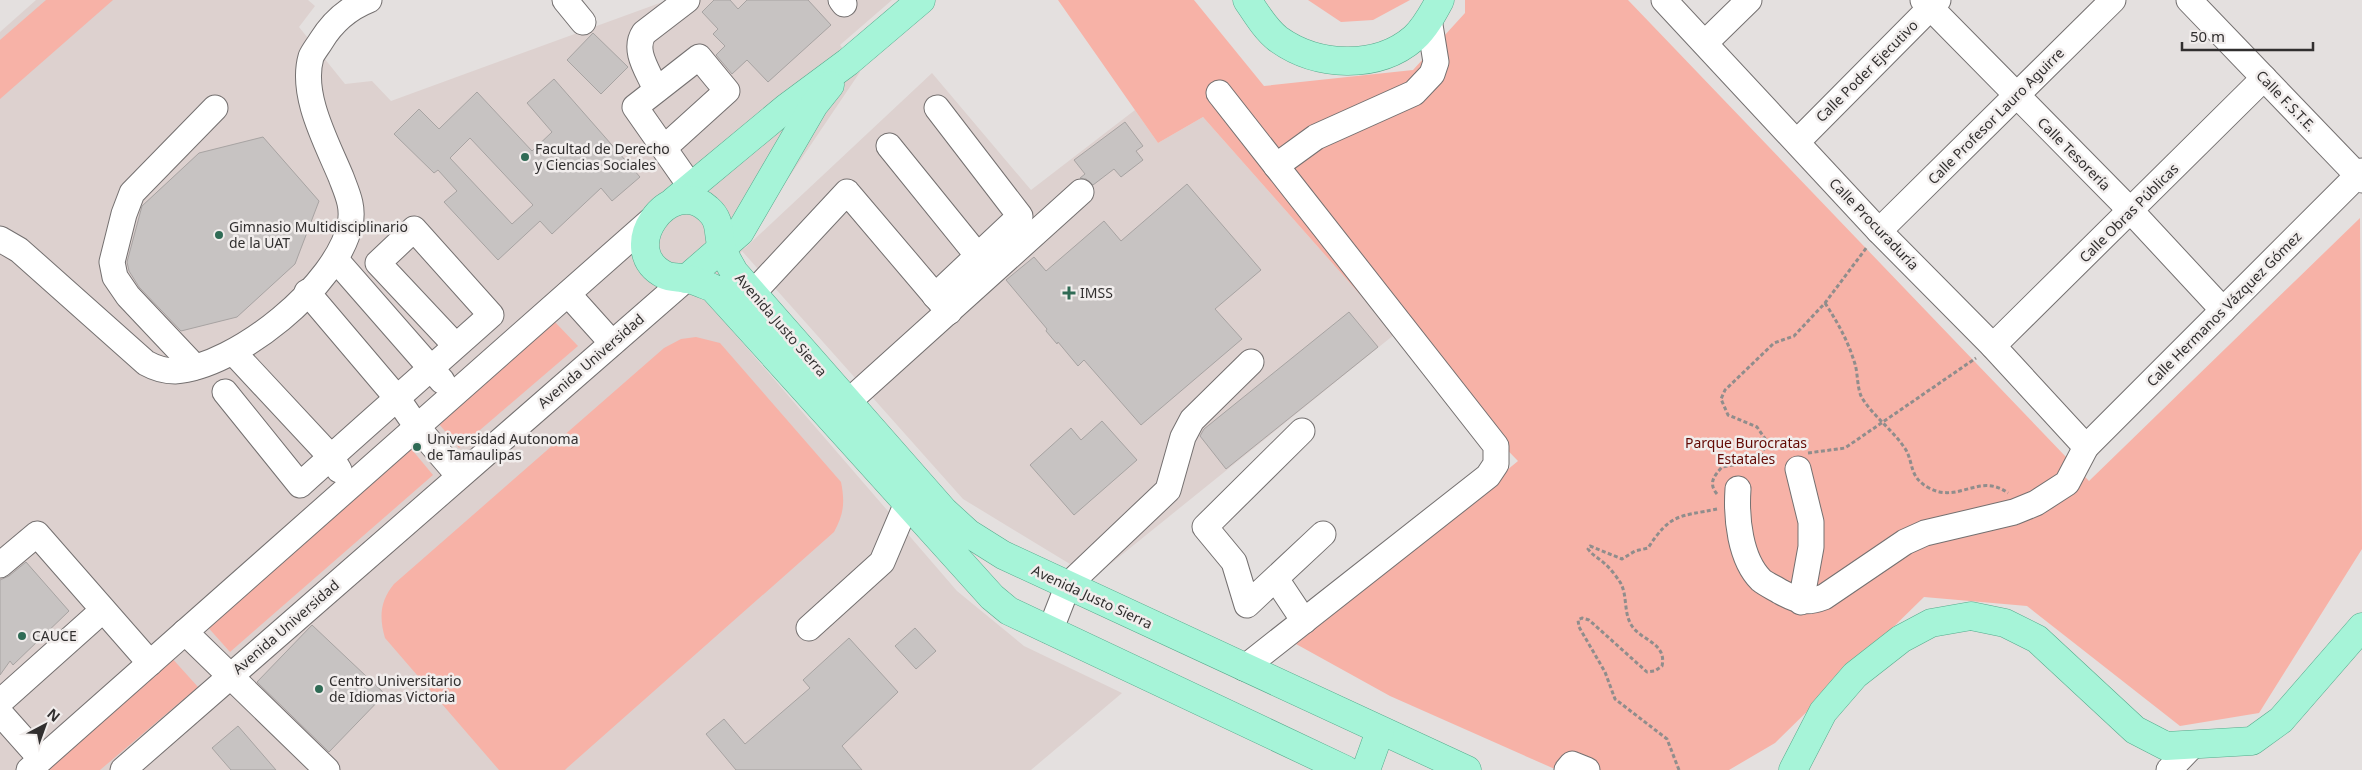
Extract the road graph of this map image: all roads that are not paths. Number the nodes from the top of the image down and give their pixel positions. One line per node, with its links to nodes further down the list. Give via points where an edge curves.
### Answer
1 (565, 0): 12 (street)
2 (686, 0): 16 (street, via 644,33 640,40 638,48)
3 (921, 0): 14 (main road)
4 (1247, 0): 11 (main road, via 1278,38 1325,59 1348,62 1372,60 1393,52 1415,37)
5 (1664, 0): 13 (street, Calle Procuraduría)
6 (1749, 0): 13 (street)
7 (2113, 0): 18 (street, Calle Profesor Lauro Aguirre)
8 (2188, 0): 15 (street, Calle F.S.T.E.)
9 (362, 3): 34 (street, via 329,29 311,56 309,75 314,113 351,202 350,224)
10 (1931, 3): 18 (street, Calle Tesorería); 21 (street, Calle Poder Ejecutivo)
11 (1434, 9): 24 (street, via 1436,62 1432,74 1414,93 1316,137)
12 (583, 22)
13 (1705, 43): 21 (street, Calle Procuraduría)
14 (848, 62): 27 (main road, via 786,108); 32 (main road, Avenida Universidad, via 814,105 740,232)
15 (2264, 78): 25 (street, Calle F.S.T.E.); 28 (street, Calle Obras Públicas)
16 (656, 90): 23 (street, via 635,107); 23 (street, via 699,57 726,91)
17 (1218, 93): 24 (street)
18 (2016, 96): 28 (street, Calle Tesorería); 30 (street, Calle Profesor Lauro Aguirre)
19 (215, 108): 46 (street, via 132,193 112,262 115,277 128,296)
20 (937, 108): 33 (street, via 1020,216)
21 (1797, 142): 30 (street, Calle Procuraduría)
22 (890, 146): 33 (street)
23 (664, 148): 27 (street)
24 (1276, 166): 67 (street, via 1496,446 1496,464 1488,476)
25 (2360, 176): 40 (street, Calle Hermanos Vázquez Gómez)
26 (1081, 192): 39 (street)
27 (683, 194): 29 (main road); 32 (main road, Avenida Justo Sierra, via 708,209 719,223)
28 (2131, 211): 40 (street, Calle Tesorería); 43 (street, Calle Obras Públicas)
29 (650, 221): 35 (main road, Avenida Justo Sierra, via 645,252 666,276); 38 (street)
30 (1879, 231): 43 (street, Calle Procuraduría)
31 (0, 239): 46 (street, via 20,250 146,363 175,371)
32 (722, 248): 35 (main road, Avenida Universidad); 37 (main road, Avenida Justo Sierra, via 734,272)
33 (978, 256): 39 (street)
34 (337, 261): 36 (street); 47 (street)
35 (686, 279): 41 (street, Avenida Universidad); 60 (main road, Avenida Justo Sierra, via 713,288)
36 (307, 292): 44 (street, via 272,327); 50 (street)
37 (753, 293): 39 (street, via 847,192); 51 (main road, Avenida Justo Sierra)
38 (568, 294): 41 (street); 49 (street)
39 (942, 304): 51 (street)
40 (2223, 310): 54 (street, Calle Hermanos Vázquez Gómez)
41 (612, 343): 57 (street, Avenida Universidad)
42 (456, 346): 42 (street, via 378,263 414,229 492,315); 47 (street)
43 (1993, 346): 54 (street, Calle Procuraduría)
44 (234, 353): 46 (street); 55 (street)
45 (1251, 362): 64 (street, via 1192,420 1168,490)
46 (195, 366)
47 (431, 368): 49 (street); 50 (street)
48 (225, 392): 55 (street, via 300,485)
49 (454, 395): 52 (street)
50 (397, 398): 52 (street); 55 (street)
51 (848, 402): 64 (main road, Avenida Justo Sierra, via 944,511 968,533 1002,554)
52 (417, 427): 57 (street); 58 (street)
53 (1302, 431): 63 (street, via 1205,527 1234,562 1247,605)
54 (2086, 447): 65 (street, Calle Hermanos Vázquez Gómez, via 2067,483 2027,507 1925,533 1905,542 1824,597)
55 (331, 456): 58 (street)
56 (1798, 469): 65 (street, via 1811,522 1811,547)
57 (459, 476): 74 (street, Avenida Universidad)
58 (349, 487): 71 (street)
59 (1738, 497): 65 (street, via 1745,555 1750,566 1762,581)
60 (907, 503): 69 (street, via 882,562); 70 (main road, Avenida Justo Sierra, via 992,597 1009,611)
61 (1323, 534): 63 (street)
62 (0, 565): 66 (street, via 37,534)
63 (1276, 579): 67 (street)
64 (1068, 585): 70 (street); 73 (main road, Avenida Justo Sierra)
65 (1801, 602)
66 (103, 610): 72 (street); 75 (street)
67 (1304, 621): 73 (street)
68 (2361, 626): 79 (main road, via 2281,720 2252,741)
69 (809, 628)
70 (1050, 630): 83 (main road, Avenida Justo Sierra)
71 (185, 632): 72 (street); 74 (street)
72 (150, 663): 80 (street)
73 (1244, 668): 77 (main road, Avenida Justo Sierra)
74 (232, 675): 81 (street, Avenida Universidad); 82 (street)
75 (0, 702)
76 (0, 713): 80 (street)
77 (1380, 731): 84 (main road); 85 (main road, Avenida Justo Sierra)
78 (1798, 759): 79 (main road, via 1823,712 1855,675 1901,639 1931,623 1971,616 2005,623 2037,639 2135,730 2166,746); 88 (main road)
79 (2183, 760)
80 (35, 765)
81 (123, 770)
82 (327, 770)
83 (1346, 770)
84 (1366, 770)
85 (1467, 770)
86 (1567, 770): 87 (street, via 1572,764)
87 (1587, 770)
88 (1782, 770)

